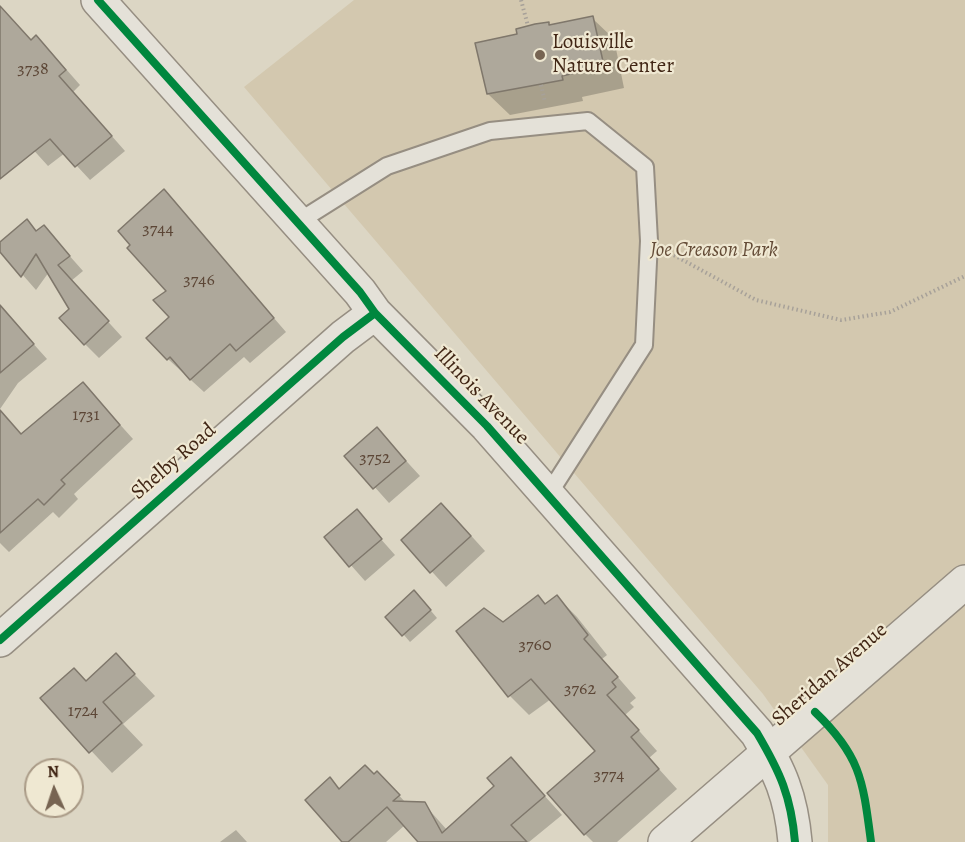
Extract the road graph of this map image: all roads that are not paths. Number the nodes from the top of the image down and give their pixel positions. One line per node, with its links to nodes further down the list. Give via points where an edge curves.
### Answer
1 (98, 0): 2 (street, Illinois Avenue)
2 (298, 222): 3 (street, Illinois Avenue); 4 (lane, via 387,166 490,131 588,121 645,167 649,241 644,345)
3 (375, 313): 4 (street, Illinois Avenue, via 487,426); 6 (street, Shelby Road)
4 (548, 495): 7 (street, Illinois Avenue, via 719,687)
5 (965, 582): 7 (street, Sheridan Avenue)
6 (0, 640)
7 (768, 752): 8 (street, Sheridan Avenue); 9 (street, Illinois Avenue, via 783,778)
8 (665, 842)
9 (795, 842)

